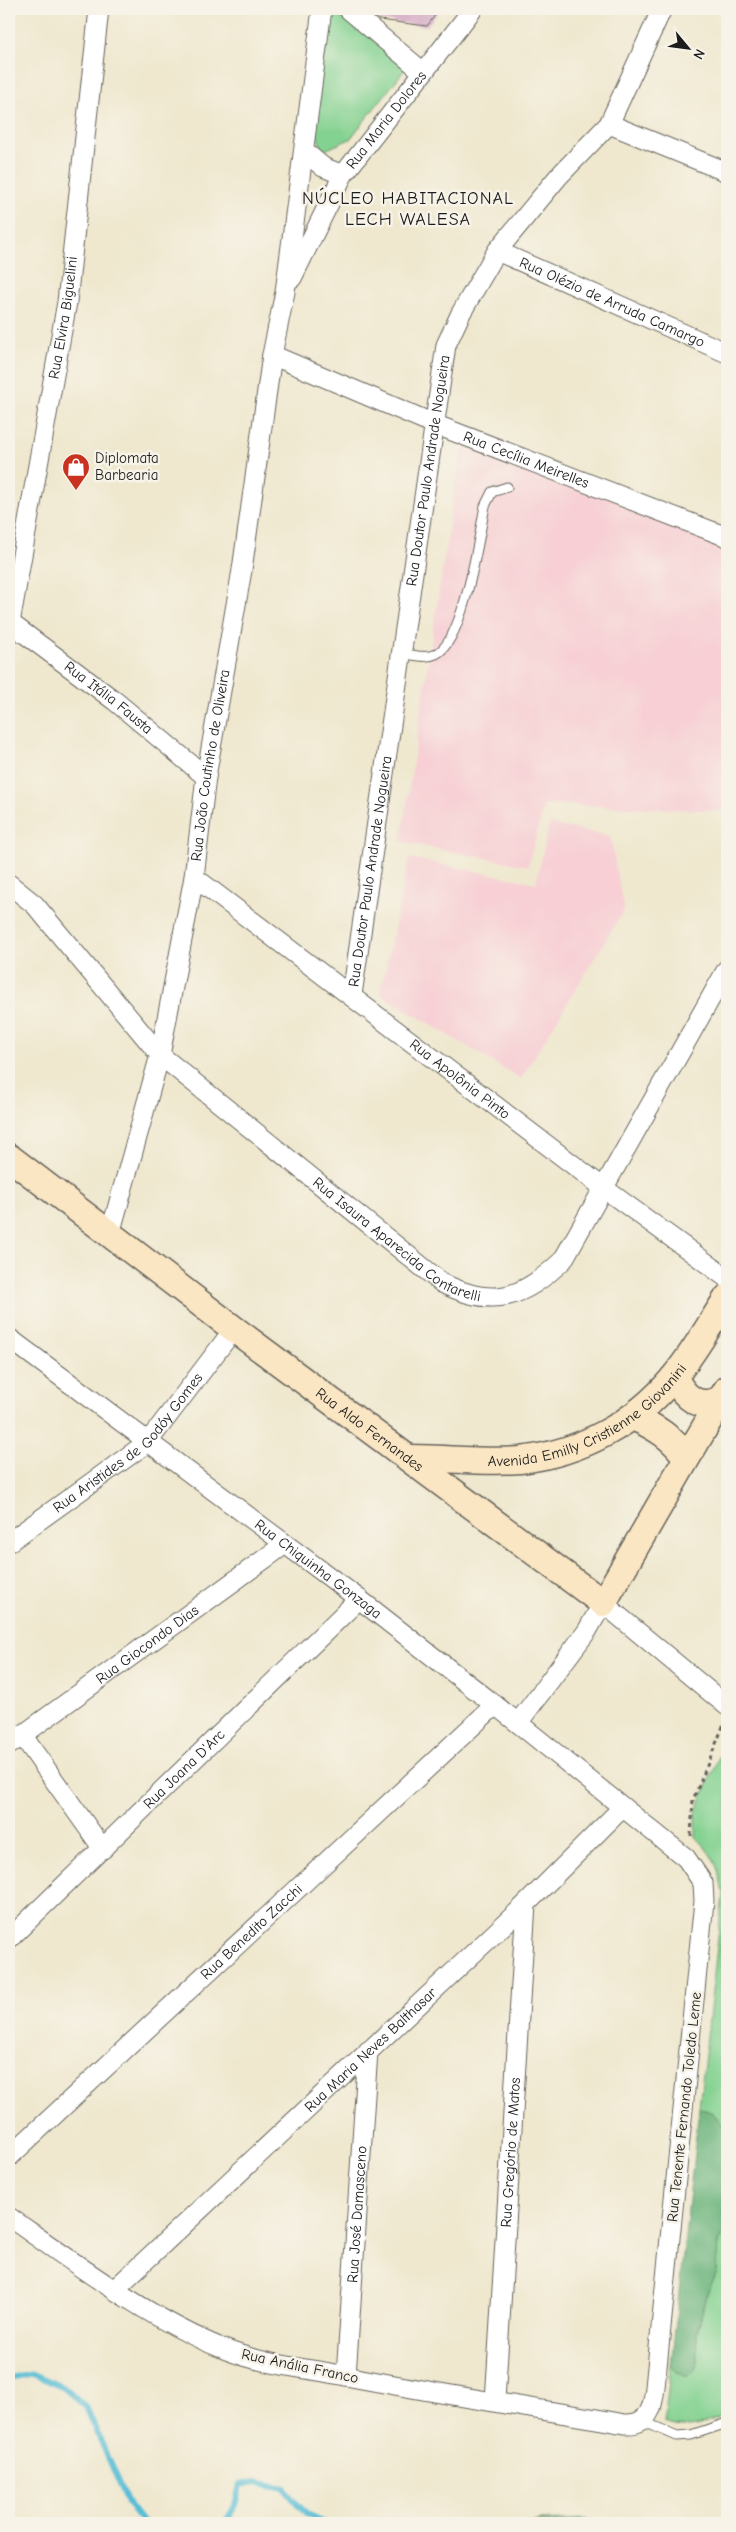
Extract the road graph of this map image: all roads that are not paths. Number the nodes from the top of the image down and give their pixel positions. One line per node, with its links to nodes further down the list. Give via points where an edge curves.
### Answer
1 (99, 9): 18 (street, Rua Elvira Biguelini, via 67,302)
2 (322, 9): 8 (street)
3 (348, 9): 6 (street)
4 (474, 9): 6 (street, Rua Maria Dolores)
5 (662, 9): 7 (street, Rua Doutor Paulo Andrade Nogueira)
6 (423, 72): 10 (street, Rua Maria Dolores)
7 (609, 124): 9 (street); 11 (street, Rua Doutor Paulo Andrade Nogueira, via 558,177)
8 (304, 151): 10 (street, via 313,161); 12 (street)
9 (727, 172)
10 (343, 175): 12 (street, Rua Maria Dolores)
11 (497, 251): 13 (street, Rua Olézio de Arruda Camargo); 15 (street, Rua Doutor Paulo Andrade Nogueira, via 446,345)
12 (285, 292): 14 (street, Rua João Coutinho de Oliveira)
13 (727, 353)
14 (272, 355): 15 (street, Rua Cecília Meirelles); 20 (street, Rua João Coutinho de Oliveira, via 242,570)
15 (434, 424): 17 (street, Rua Cecília Meirelles); 19 (street, Rua Doutor Paulo Andrade Nogueira)
16 (507, 487): 19 (lane, via 492,492 485,506 463,609 444,649 426,657)
17 (727, 537)
18 (10, 622): 20 (street, Rua Itália Fausta, via 115,701)
19 (402, 653): 24 (street, Rua Doutor Paulo Andrade Nogueira)
20 (206, 777): 21 (street, Rua João Coutinho de Oliveira)
21 (194, 877): 24 (street, Rua Apolônia Pinto); 25 (street, Rua João Coutinho de Oliveira)
22 (9, 884): 25 (street, Rua Isaura Aparecida Contarelli, via 35,905)
23 (727, 969): 27 (street, Rua Isaura Aparecida Contarelli)
24 (352, 995): 27 (street, Rua Apolônia Pinto)
25 (160, 1055): 27 (street, Rua Isaura Aparecida Contarelli, via 442,1283 465,1294 507,1296 544,1278 563,1260); 28 (street, Rua João Coutinho de Oliveira)
26 (9, 1157): 28 (street, Rua Aldo Fernandes)
27 (605, 1188): 29 (street, Rua Apolônia Pinto)
28 (110, 1234): 31 (street, Rua Aldo Fernandes)
29 (727, 1278)
30 (727, 1298): 33 (street, Avenida Emilly Cristienne Giovanini)
31 (234, 1329): 36 (street, Rua Aristides de Godóy Gomes); 38 (street, Rua Aldo Fernandes)
32 (9, 1338): 36 (street, Rua Chiquinha Gonzaga)
33 (674, 1378): 34 (street, via 680,1389 699,1403 710,1405); 35 (street, Avenida Emilly Cristienne Giovanini)
34 (724, 1394): 37 (street)
35 (633, 1417): 37 (street, via 663,1432); 38 (street, Avenida Emilly Cristienne Giovanini, via 599,1438 564,1452 518,1460)
36 (148, 1442): 39 (street, Rua Aristides de Godóy Gomes); 40 (street, Rua Chiquinha Gonzaga)
37 (686, 1457): 42 (street)
38 (409, 1458): 42 (street, Rua Aldo Fernandes)
39 (9, 1542)
40 (285, 1544): 41 (street, Rua Chiquinha Gonzaga); 46 (street, Rua Giocondo Dias)
41 (359, 1599): 43 (street, Rua Chiquinha Gonzaga); 48 (street, Rua Joana D'Arc)
42 (603, 1603): 44 (street, Rua Aldo Fernandes); 45 (street, via 582,1638)
43 (495, 1706): 45 (street, Rua Chiquinha Gonzaga); 52 (street, Rua Benedito Zacchi)
44 (727, 1706)
45 (518, 1723): 47 (street, Rua Chiquinha Gonzaga)
46 (16, 1740): 48 (street)
47 (622, 1808): 49 (street, Rua Maria Neves Balthasar); 57 (street, Rua Tenente Fernando Toledo Leme, via 686,1858 703,1883 704,1900 656,2377 651,2410)
48 (103, 1849): 50 (street, Rua Joana D'Arc)
49 (526, 1904): 51 (street, Rua Maria Neves Balthasar); 56 (street, Rua Gregório de Matos)
50 (9, 1939)
51 (368, 2051): 54 (street, Rua Maria Neves Balthasar); 55 (street, Rua José Damasceno)
52 (9, 2156)
53 (9, 2217): 54 (street, Rua Anália Franco)
54 (115, 2289): 55 (street, Rua Anália Franco, via 175,2326 225,2350 266,2362)
55 (346, 2376): 56 (street, Rua Anália Franco)
56 (495, 2401): 57 (street, Rua Anália Franco)
57 (634, 2423): 58 (lane, via 677,2436 691,2435)
58 (727, 2423)

